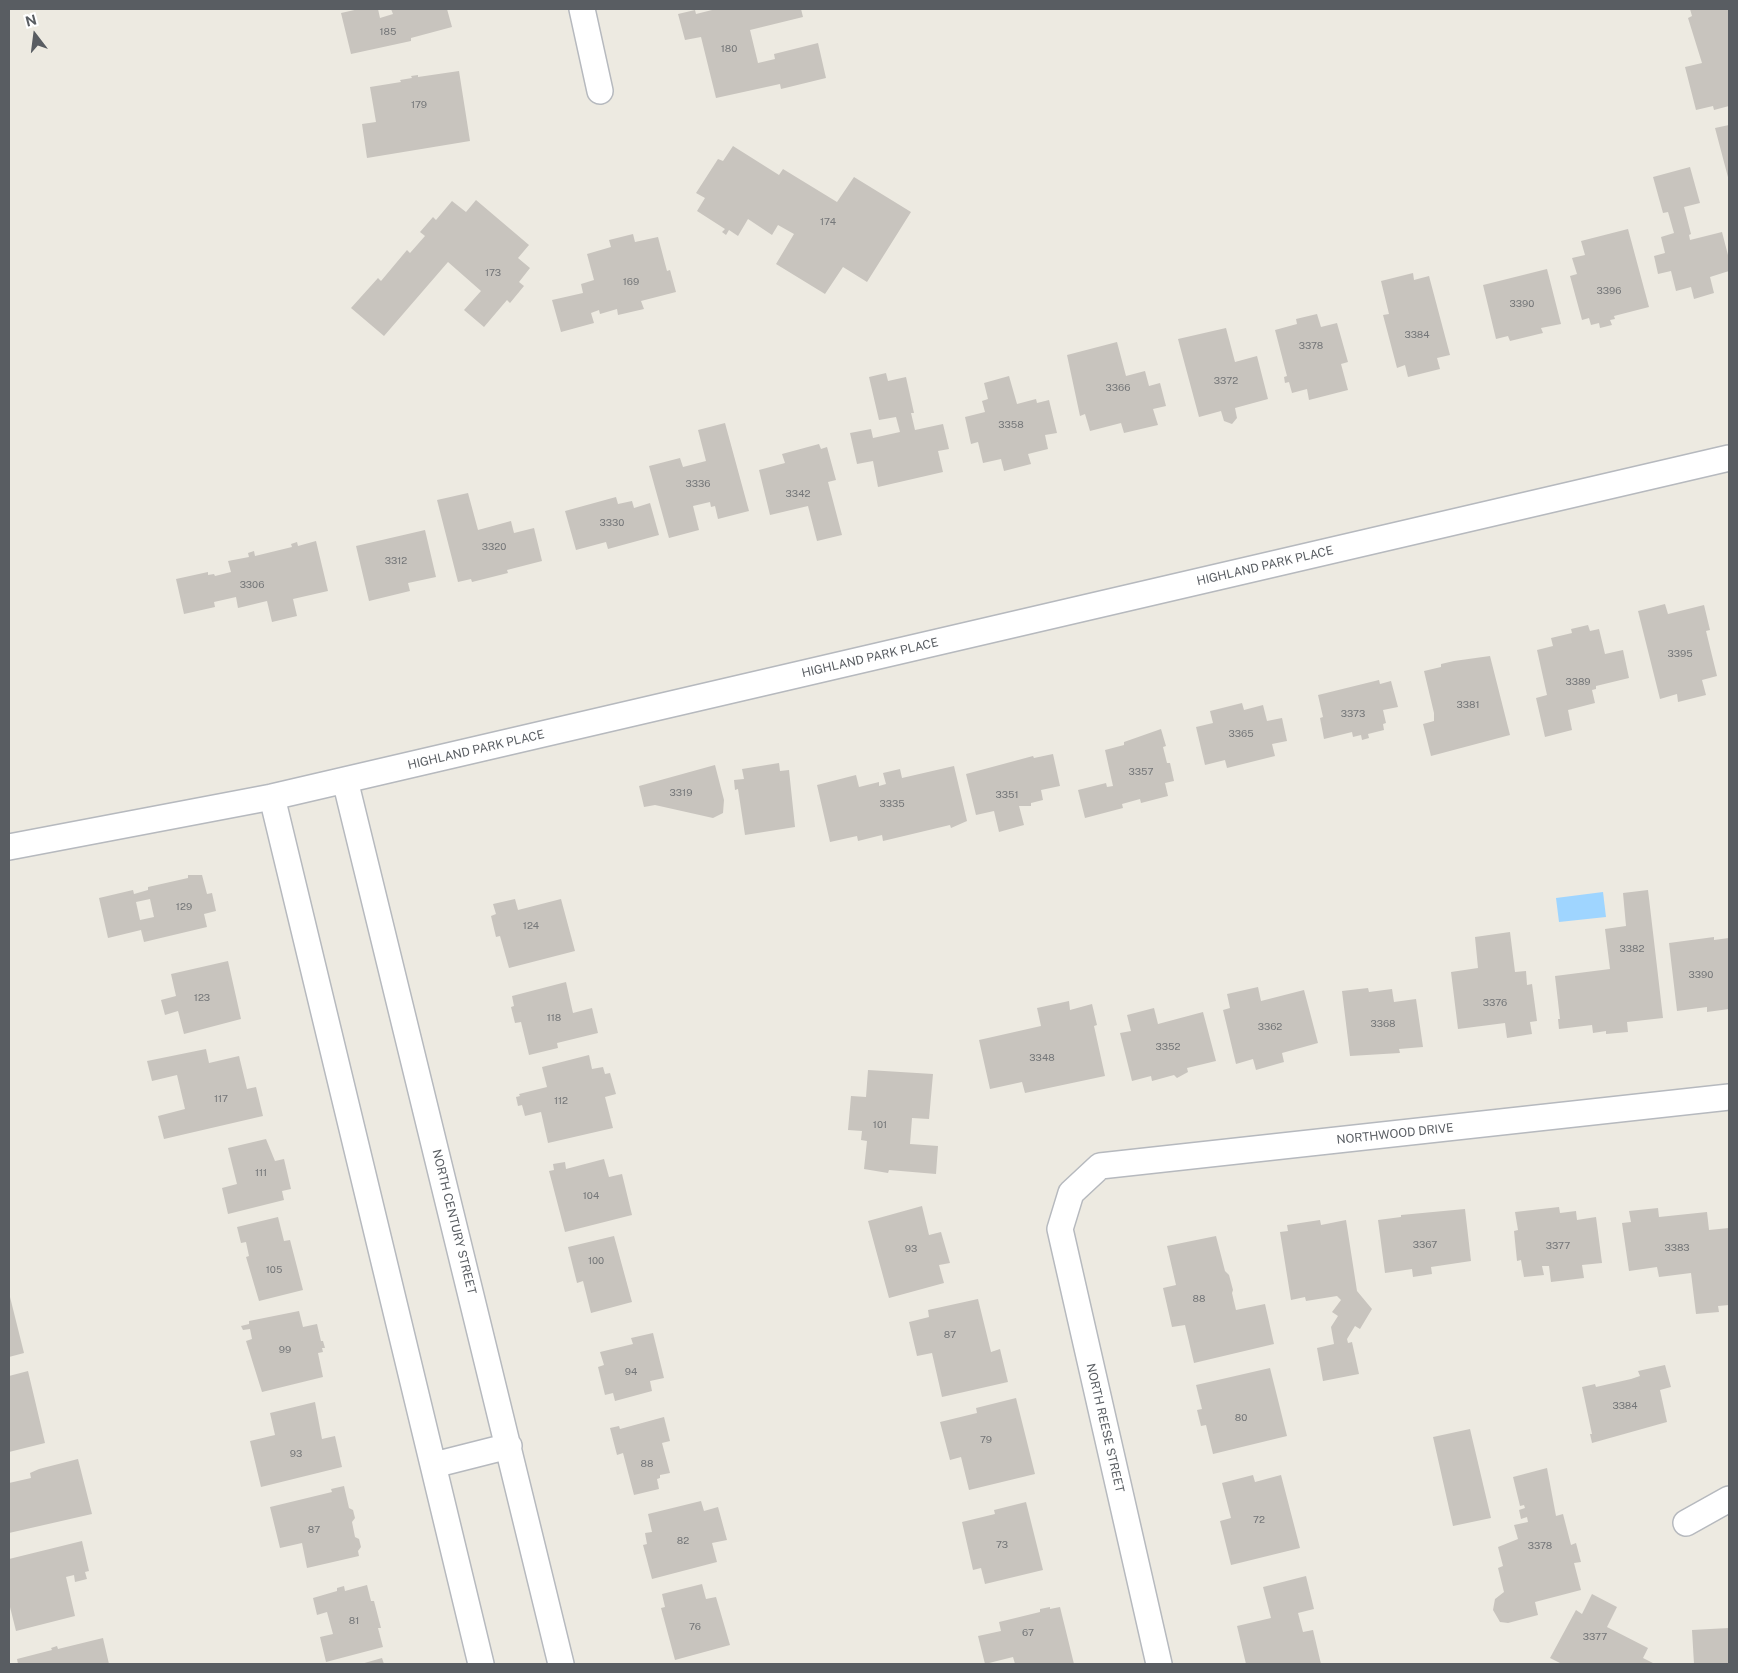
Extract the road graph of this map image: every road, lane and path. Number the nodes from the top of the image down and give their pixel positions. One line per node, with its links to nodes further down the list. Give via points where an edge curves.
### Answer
1 (582, 9): 2 (street)
2 (600, 91)
3 (1729, 458): 4 (street, HIGHLAND PARK PLACE)
4 (345, 780): 5 (street, HIGHLAND PARK PLACE); 9 (street, NORTH CENTURY STREET)
5 (272, 797): 6 (street, HIGHLAND PARK PLACE); 10 (street)
6 (9, 848)
7 (1729, 1097): 8 (street, NORTHWOOD DRIVE, via 1100,1166)
8 (1071, 1193): 15 (street, NORTH REESE STREET, via 1060,1229)
9 (509, 1446): 10 (street); 14 (street, NORTH CENTURY STREET)
10 (434, 1465): 13 (street)
11 (1729, 1499): 12 (street)
12 (1686, 1523)
13 (481, 1664)
14 (561, 1664)
15 (1159, 1664)

